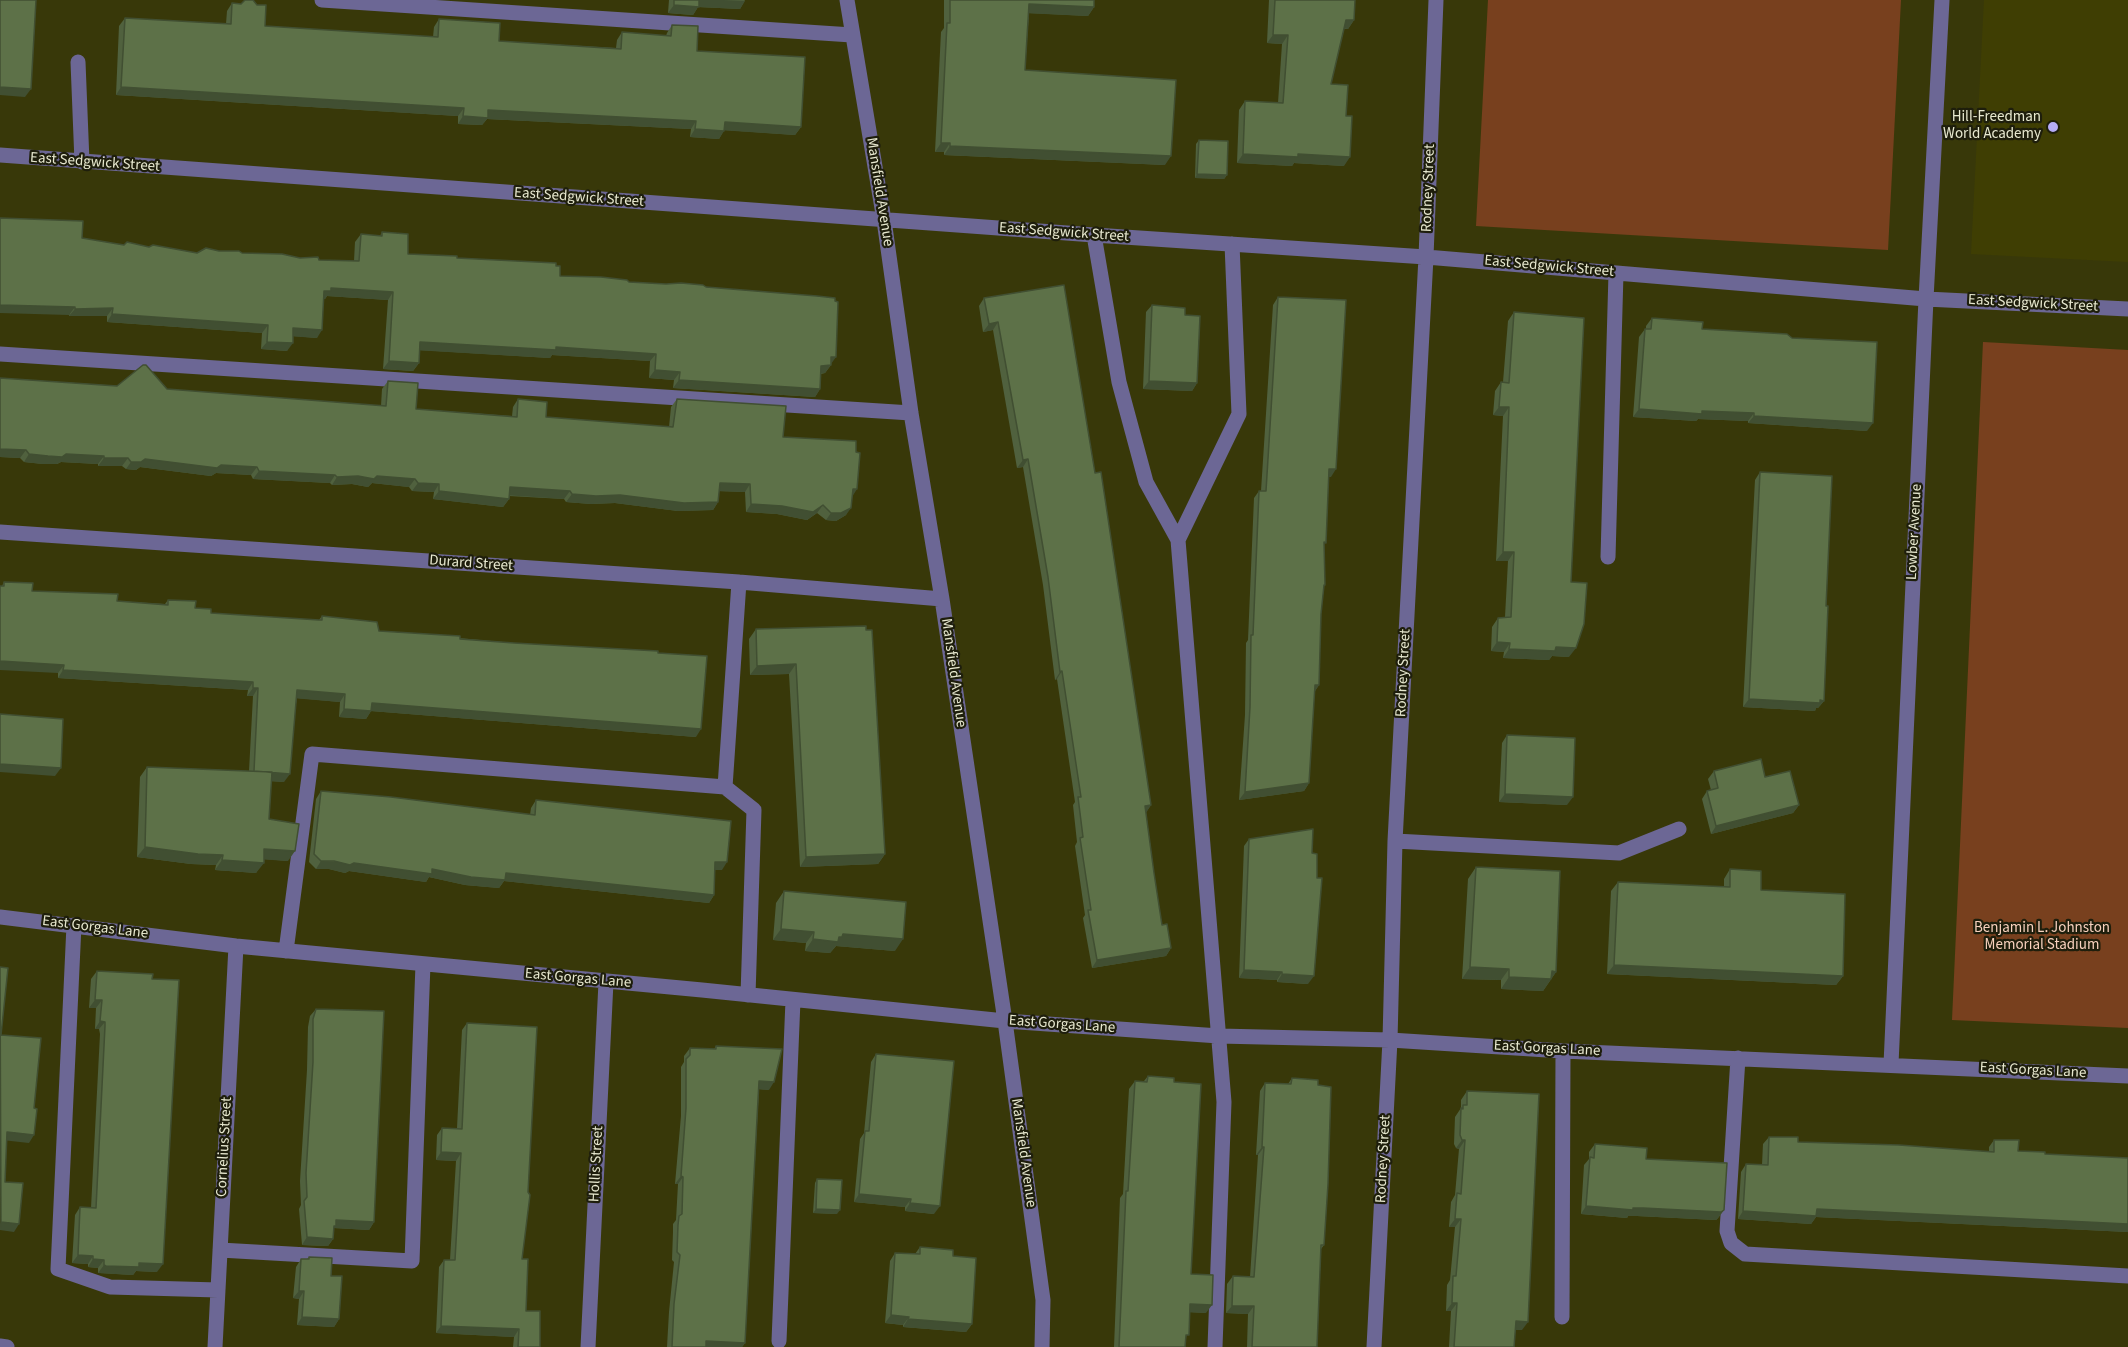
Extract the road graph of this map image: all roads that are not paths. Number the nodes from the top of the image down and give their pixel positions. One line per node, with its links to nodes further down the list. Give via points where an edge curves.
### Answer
1 (322, 0): 5 (street)
2 (847, 0): 5 (street, Mansfield Avenue)
3 (1436, 0): 12 (street, Rodney Street)
4 (1942, 0): 14 (street, Lowber Avenue)
5 (852, 35): 9 (street, Mansfield Avenue)
6 (78, 62): 8 (street)
7 (0, 155): 8 (street, East Sedgwick Street)
8 (82, 162): 9 (street, East Sedgwick Street)
9 (884, 220): 10 (street, East Sedgwick Street); 17 (street, Mansfield Avenue)
10 (1094, 235): 11 (street, East Sedgwick Street); 19 (street, via 1122,393 1146,482)
11 (1232, 244): 12 (street, East Sedgwick Street); 19 (street, via 1239,414)
12 (1426, 257): 13 (street, East Sedgwick Street); 25 (street, Rodney Street)
13 (1616, 273): 14 (street, East Sedgwick Street); 20 (street)
14 (1926, 299): 15 (street, East Sedgwick Street); 39 (street, Lowber Avenue)
15 (2128, 309)
16 (0, 354): 17 (street)
17 (911, 413): 22 (street, Mansfield Avenue)
18 (0, 532): 21 (street, Durard Street)
19 (1178, 540): 35 (street)
20 (1608, 557)
21 (739, 582): 22 (street, Durard Street); 23 (street)
22 (942, 599): 34 (street, Mansfield Avenue)
23 (725, 787): 29 (street, via 312,754); 32 (street, via 754,810)
24 (1679, 829): 25 (street, via 1619,852)
25 (1395, 841): 36 (street, Rodney Street)
26 (0, 917): 27 (street, East Gorgas Lane)
27 (74, 925): 28 (street, East Gorgas Lane); 43 (street, via 58,1269 110,1287)
28 (236, 946): 29 (street, East Gorgas Lane); 41 (street, Cornelius Street)
29 (286, 951): 30 (street, East Gorgas Lane)
30 (423, 964): 31 (street, East Gorgas Lane); 41 (street, via 412,1261)
31 (606, 982): 32 (street, East Gorgas Lane); 49 (street, Hollis Street)
32 (748, 995): 33 (street, East Gorgas Lane)
33 (793, 1000): 34 (street, East Gorgas Lane); 45 (street)
34 (1005, 1021): 35 (street, East Gorgas Lane); 50 (street, Mansfield Avenue, via 1043,1300)
35 (1219, 1036): 36 (street, East Gorgas Lane); 51 (street, via 1224,1102)
36 (1390, 1040): 37 (street, East Gorgas Lane); 52 (street, Rodney Street)
37 (1563, 1051): 38 (street, East Gorgas Lane); 44 (street)
38 (1738, 1058): 39 (street, East Gorgas Lane); 42 (street, via 1727,1231 1731,1243 1744,1254)
39 (1891, 1064): 40 (street, East Gorgas Lane)
40 (2128, 1076)
41 (220, 1250): 43 (street, Cornelius Street)
42 (2128, 1276)
43 (218, 1290): 48 (street, Cornelius Street)
44 (1562, 1317)
45 (778, 1341)
46 (0, 1346): 47 (street)
47 (7, 1347)
48 (215, 1347)
49 (588, 1347)
50 (1042, 1347)
51 (1215, 1347)
52 (1374, 1347)

